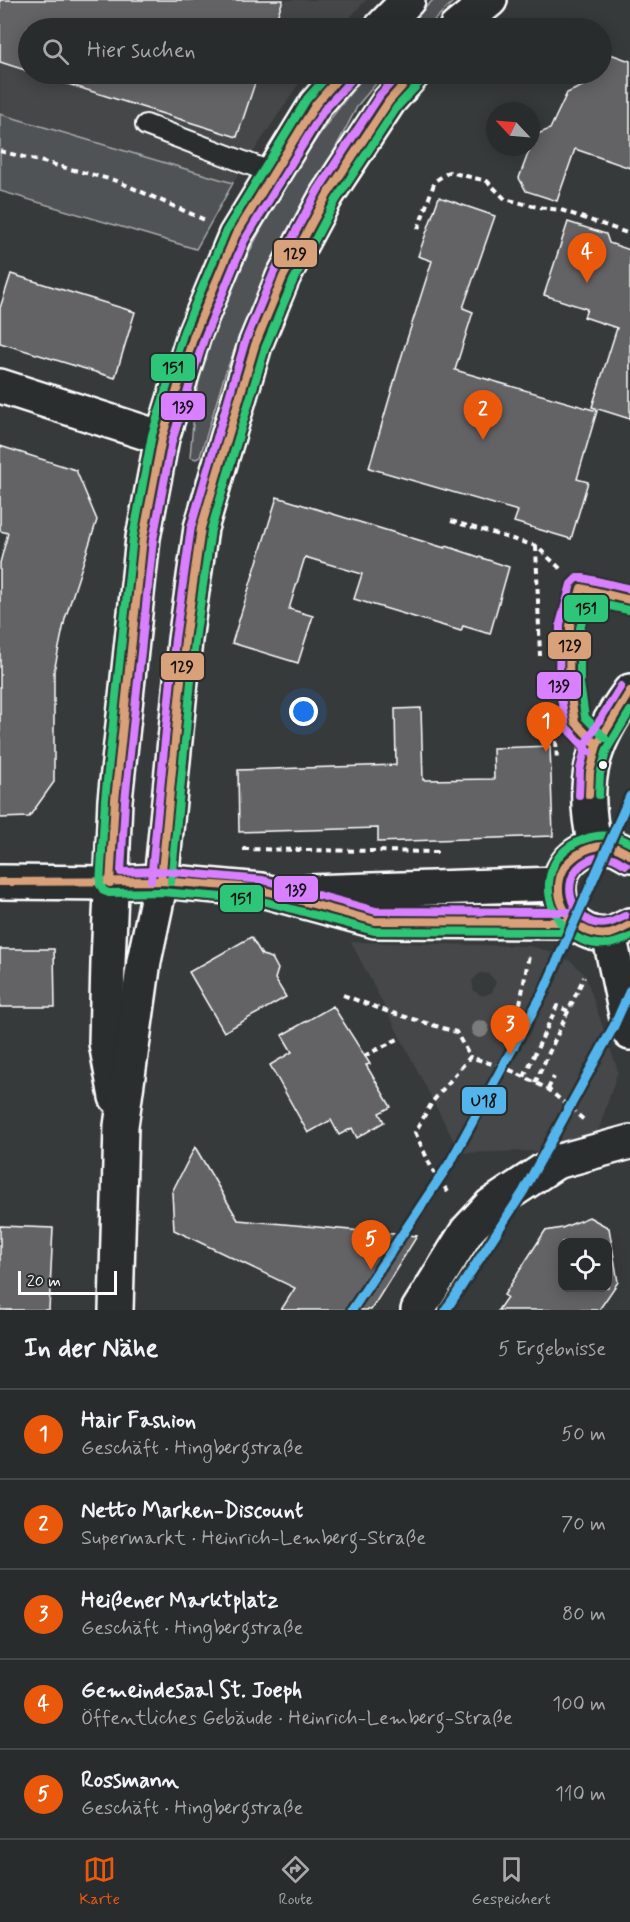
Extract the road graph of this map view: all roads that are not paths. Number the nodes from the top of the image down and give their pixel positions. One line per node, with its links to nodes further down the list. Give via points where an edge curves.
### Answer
1 (408, 0): 3 (street)
2 (490, 0): 4 (street)
3 (391, 18)
4 (468, 18)
5 (333, 84): 8 (street, via 316,104)
6 (404, 84): 16 (street, via 327,195 283,277 255,345 201,528 185,640)
7 (146, 125): 8 (lane)
8 (273, 173): 10 (street, via 235,236 194,334)
9 (0, 386): 10 (street)
10 (162, 438): 18 (street, via 142,538 115,800)
11 (630, 600): 13 (lane, via 582,588 570,626 569,684 575,722)
12 (630, 691): 13 (street)
13 (597, 745): 14 (street, via 588,800)
14 (596, 846): 15 (street, via 614,847); 19 (street, via 578,853 565,867)
15 (630, 855)
16 (161, 881): 18 (street); 20 (street); 24 (street, via 144,961)
17 (0, 882): 18 (street)
18 (111, 883): 24 (street, via 106,1043)
19 (559, 884): 20 (street); 21 (street, via 561,905)
20 (274, 893): 21 (street, via 375,921)
21 (572, 922): 22 (street, via 589,932)
22 (619, 929): 23 (street)
23 (630, 1033)
24 (121, 1125): 26 (street)
25 (615, 1146): 27 (street, via 556,1162 491,1205 467,1231)
26 (116, 1310)
27 (418, 1310)

